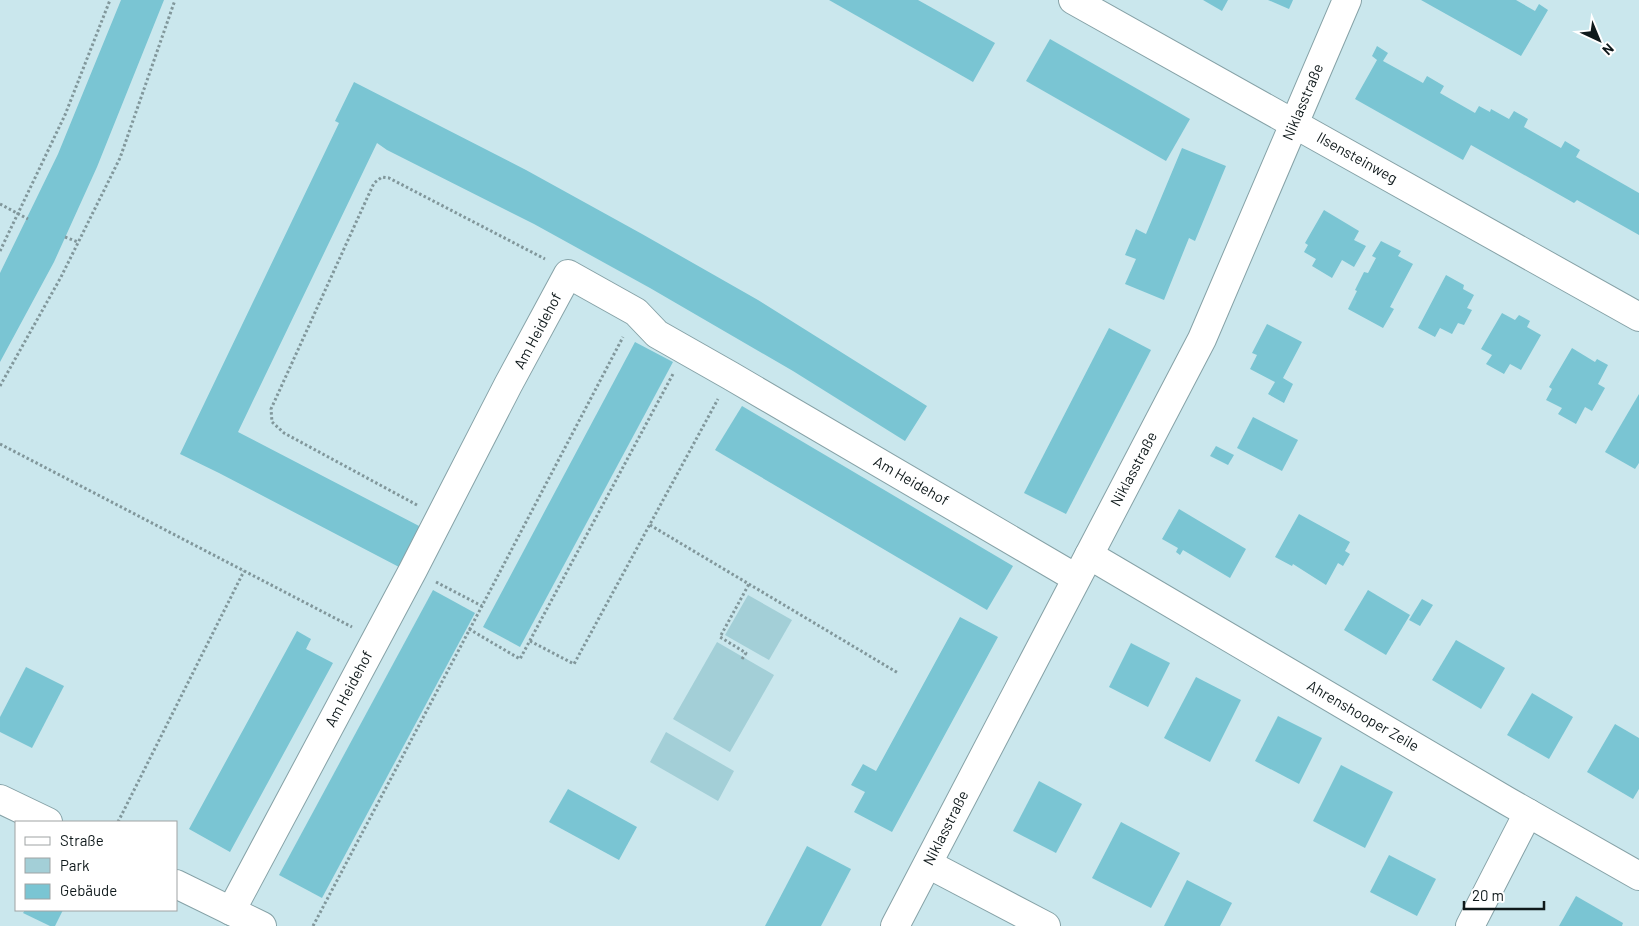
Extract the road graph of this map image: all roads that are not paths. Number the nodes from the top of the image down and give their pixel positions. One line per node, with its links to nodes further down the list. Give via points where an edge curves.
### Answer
1 (1074, 0): 3 (street, Ilsensteinweg)
2 (1347, 0): 3 (street, Niklasstraße)
3 (1294, 123): 4 (street, Ilsensteinweg); 5 (street, Niklasstraße, via 1202,339)
4 (1639, 317)
5 (1083, 566): 7 (street, Ahrenshooper Zeile); 9 (street, Niklasstraße); 12 (street, Am Heidehof, via 685,350 657,334 636,312 568,274)
6 (0, 799): 8 (street)
7 (1528, 813): 10 (street, Ahrenshooper Zeile); 16 (street)
8 (46, 821)
9 (928, 864): 14 (street, Niklasstraße); 15 (street)
10 (1639, 876)
11 (178, 885): 12 (street)
12 (231, 911): 13 (street)
13 (262, 926)
14 (895, 926)
15 (1046, 926)
16 (1470, 926)

